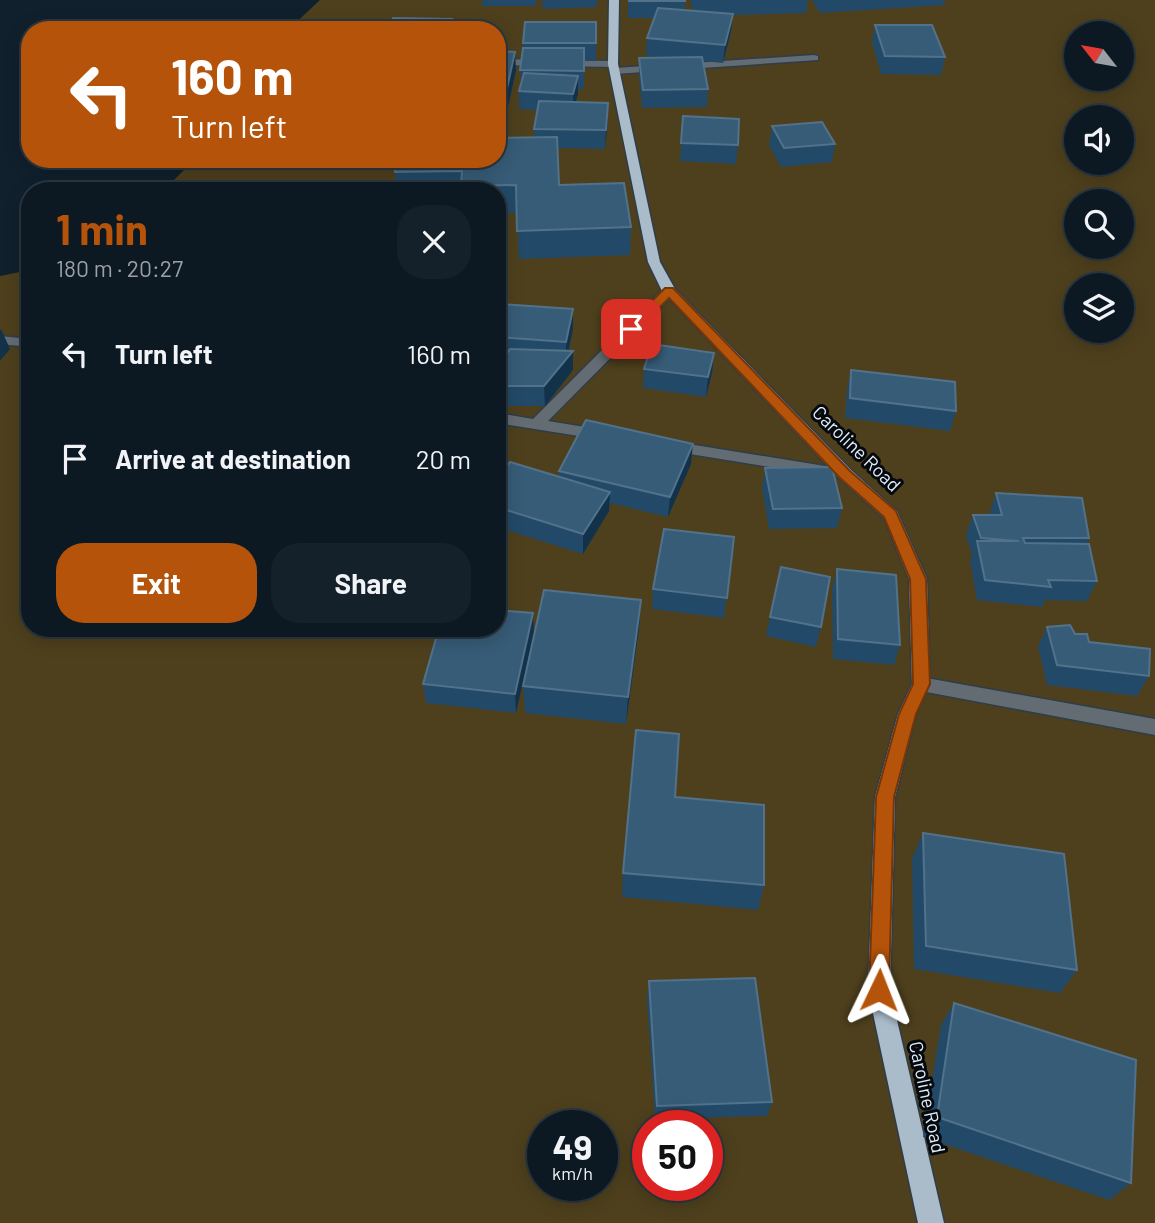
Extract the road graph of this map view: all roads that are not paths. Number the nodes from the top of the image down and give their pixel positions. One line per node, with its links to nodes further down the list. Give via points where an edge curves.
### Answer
1 (614, 0): 4 (main road, Caroline Road)
2 (814, 58): 4 (street)
3 (506, 62): 4 (street)
4 (614, 67): 5 (main road, Caroline Road, via 654,262)
5 (669, 291): 9 (street); 12 (main road, Caroline Road)
6 (0, 340): 7 (street)
7 (21, 342)
8 (506, 419): 9 (street)
9 (537, 424): 10 (street)
10 (617, 437)
11 (657, 444): 12 (street)
12 (845, 474): 13 (main road, Caroline Road, via 891,515 918,579)
13 (921, 684): 14 (street); 15 (main road, Caroline Road, via 907,714 885,797 879,990)
14 (1155, 727)
15 (931, 1223)

